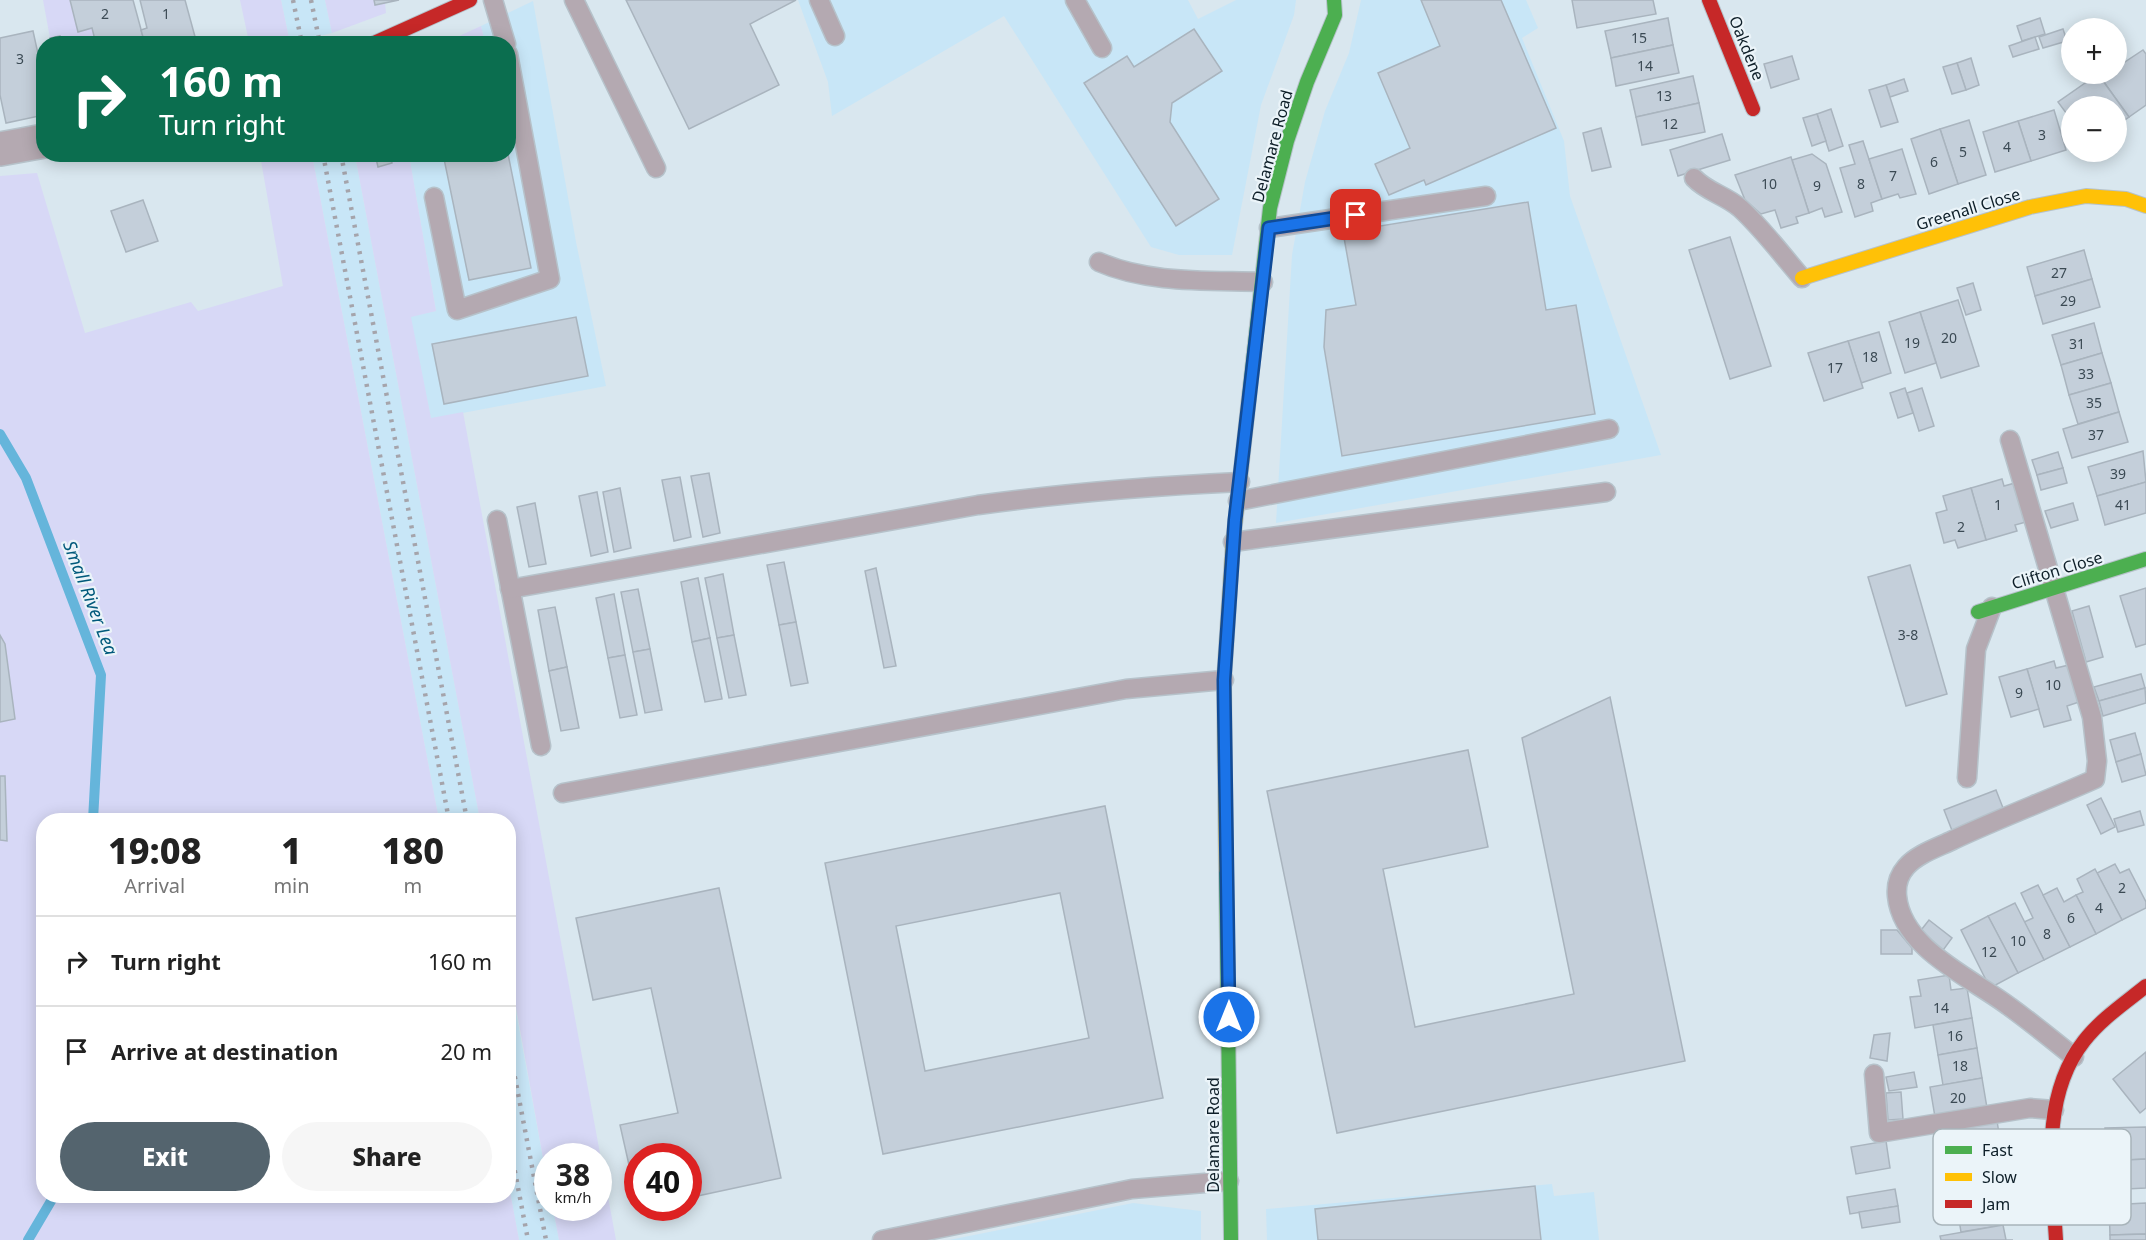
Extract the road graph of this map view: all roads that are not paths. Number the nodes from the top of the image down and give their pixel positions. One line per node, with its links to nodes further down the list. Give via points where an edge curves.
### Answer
1 (493, 0): 9 (lane)
2 (574, 0): 16 (lane)
3 (819, 0): 10 (lane)
4 (1075, 0): 11 (lane)
5 (1334, 0): 21 (street, Delamare Road, via 1335,15 1287,141 1270,208)
6 (1709, 0): 13 (street, Oakdene)
7 (467, 1): 8 (street)
8 (390, 36)
9 (504, 36)
10 (835, 36)
11 (1102, 48)
12 (516, 98): 19 (lane, via 549,279 457,310)
13 (1753, 109)
14 (36, 142): 15 (street)
15 (0, 149)
16 (656, 168)
17 (1694, 178): 23 (lane, via 1705,189 1725,196 1741,209)
18 (1486, 196): 21 (lane)
19 (434, 197)
20 (2146, 206): 23 (street, Greenall Close, via 2126,199 2086,196 2030,207)
21 (1269, 228): 24 (street, Delamare Road)
22 (1099, 262): 24 (lane, via 1123,273)
23 (1802, 278)
24 (1263, 282): 27 (street, Delamare Road)
25 (1610, 429): 29 (lane)
26 (2010, 440): 33 (lane)
27 (1240, 482): 29 (street, Delamare Road); 34 (lane, via 1036,497 954,509)
28 (1606, 492): 31 (lane)
29 (1238, 501): 31 (street, Delamare Road)
30 (497, 520): 34 (lane)
31 (1233, 542): 36 (street, Delamare Road)
32 (2146, 559): 33 (street, Clifton Close)
33 (2053, 588): 35 (street, Clifton Close); 41 (lane, via 2092,717 2095,779 1930,851 1906,866 1896,886 1898,907 1914,937)
34 (510, 589): 37 (lane)
35 (1985, 609): 38 (lane, via 1976,650)
36 (1224, 680): 39 (lane, via 1126,689); 45 (street, Delamare Road)
37 (541, 746)
38 (1967, 778)
39 (562, 793)
40 (2146, 986): 41 (street, via 2084,1041)
41 (2074, 1057): 43 (street, via 2064,1076)
42 (1874, 1074): 43 (lane, via 1879,1133 2030,1108)
43 (2055, 1110): 44 (street)
44 (2054, 1129)
45 (1229, 1181): 47 (lane, via 1132,1189); 48 (street, Delamare Road)
46 (2055, 1225): 49 (street)
47 (882, 1240)
48 (1231, 1240)
49 (2056, 1240)

